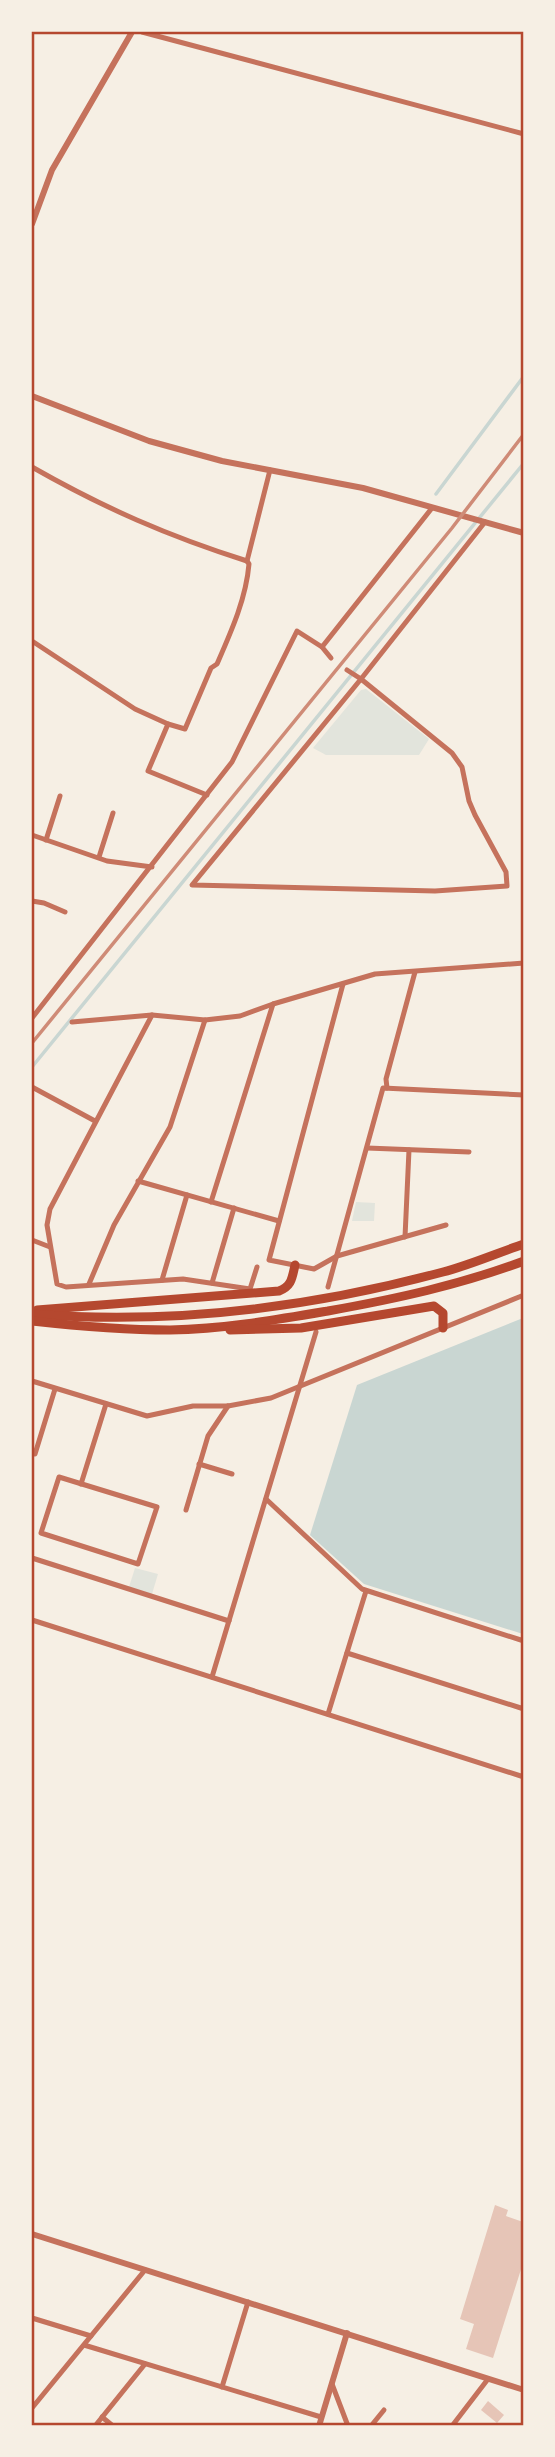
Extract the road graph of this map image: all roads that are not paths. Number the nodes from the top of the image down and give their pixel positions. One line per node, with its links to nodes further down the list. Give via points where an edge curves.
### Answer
1 (132, 32): 4 (street, via 52,170)
2 (142, 32): 3 (street)
3 (523, 134)
4 (32, 223)
5 (32, 396): 7 (street, via 149,441)
6 (32, 467): 11 (street, via 129,518)
7 (270, 470): 8 (street, via 363,488); 11 (street)
8 (432, 508): 9 (street); 13 (street)
9 (483, 522): 10 (street); 16 (street)
10 (523, 533)
11 (247, 561): 17 (street, via 242,602 217,664 211,668 185,729)
12 (32, 641): 17 (street, via 135,709)
13 (322, 647): 14 (street); 18 (street, via 297,631 232,762)
14 (331, 658)
15 (348, 671): 16 (street)
16 (359, 677): 16 (street, via 452,752 462,767 475,815 506,872 507,886 435,891 192,885)
17 (168, 724): 18 (street, via 148,771)
18 (207, 794): 24 (street)
19 (60, 796): 22 (street)
20 (113, 813): 23 (street)
21 (32, 835): 22 (street)
22 (46, 840): 23 (street)
23 (99, 858): 24 (street)
24 (152, 867): 32 (street)
25 (32, 901): 26 (street)
26 (65, 912)
27 (523, 964): 28 (street)
28 (415, 972): 29 (street, via 375,974); 36 (street)
29 (343, 984): 30 (street); 46 (street)
30 (273, 1004): 33 (street, via 240,1016); 44 (street)
31 (152, 1016): 33 (street); 34 (street); 38 (street)
32 (32, 1018)
33 (205, 1020): 42 (street, via 170,1127)
34 (72, 1022)
35 (32, 1087): 38 (street)
36 (387, 1088): 37 (street); 39 (street, via 383,1088)
37 (523, 1095)
38 (95, 1121): 51 (street, via 50,1209)
39 (367, 1148): 40 (street); 52 (street)
40 (409, 1150): 41 (street); 48 (street)
41 (469, 1152)
42 (138, 1181): 43 (street); 58 (street)
43 (187, 1195): 44 (street); 56 (street)
44 (211, 1202): 45 (street)
45 (234, 1208): 46 (street); 57 (street)
46 (279, 1221): 54 (street, via 269,1260)
47 (446, 1225): 48 (street)
48 (405, 1237): 52 (street)
49 (32, 1240): 51 (street)
50 (523, 1244): 61 (highway, via 445,1272 261,1309 93,1319)
51 (50, 1247): 58 (street, via 57,1284)
52 (337, 1256): 54 (street, via 314,1269); 59 (street)
53 (523, 1261): 63 (highway, via 449,1286 372,1303 255,1324)
54 (295, 1265): 61 (highway, via 287,1288 279,1291)
55 (257, 1267): 57 (street, via 250,1289)
56 (162, 1280): 57 (street); 58 (street)
57 (212, 1283)
58 (89, 1284)
59 (328, 1287)
60 (523, 1295): 64 (street)
61 (32, 1312)
62 (32, 1321): 63 (highway)
63 (190, 1328): 64 (highway, via 300,1328 434,1306 443,1313)
64 (443, 1328): 67 (street)
65 (316, 1332): 67 (street)
66 (32, 1381): 68 (street)
67 (300, 1387): 70 (street); 75 (street)
68 (55, 1389): 69 (street); 71 (street)
69 (106, 1404): 70 (street, via 147,1416 193,1406); 74 (street)
70 (228, 1406): 72 (street, via 208,1436)
71 (35, 1454)
72 (200, 1464): 73 (street); 76 (street)
73 (232, 1474)
74 (81, 1484): 74 (street, via 157,1507 138,1564 41,1533 59,1477)
75 (266, 1499): 78 (street); 80 (street)
76 (186, 1510)
77 (32, 1558): 80 (street)
78 (366, 1591): 81 (street); 82 (street)
79 (32, 1620): 83 (street)
80 (229, 1621): 83 (street)
81 (523, 1641)
82 (346, 1653): 84 (street); 85 (street)
83 (212, 1677): 85 (street)
84 (523, 1709)
85 (328, 1714): 86 (street)
86 (523, 1777)
87 (32, 2234): 88 (street)
88 (145, 2270): 89 (street); 92 (street)
89 (248, 2302): 91 (street); 97 (street)
90 (32, 2318): 92 (street)
91 (347, 2333): 95 (street); 96 (street)
92 (91, 2336): 93 (street)
93 (84, 2345): 94 (street); 100 (street)
94 (145, 2364): 97 (street); 103 (street)
95 (488, 2379): 98 (street); 110 (street)
96 (332, 2384): 104 (street); 108 (street)
97 (222, 2387): 104 (street)
98 (523, 2390)
99 (32, 2395): 100 (street)
100 (40, 2397): 101 (street)
101 (32, 2408)
102 (384, 2410): 109 (street)
103 (102, 2417): 105 (street); 106 (street)
104 (321, 2417): 107 (street)
105 (95, 2426)
106 (113, 2426)
107 (319, 2426)
108 (348, 2426)
109 (371, 2426)
110 (452, 2426)

